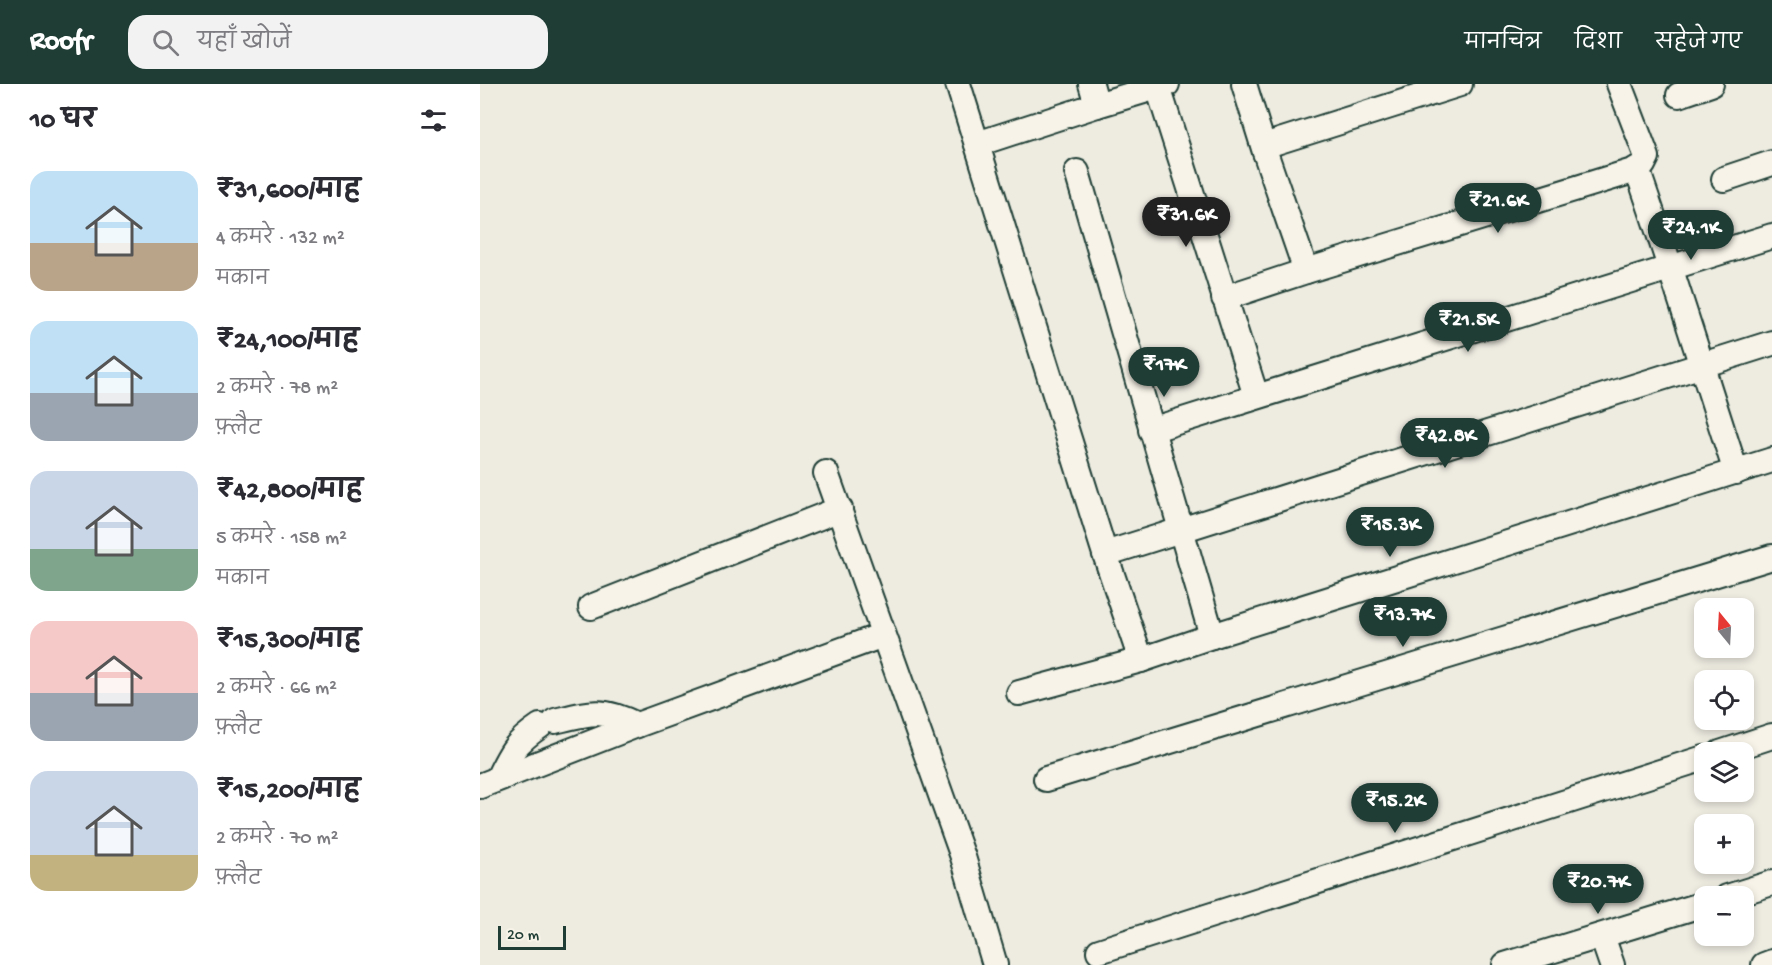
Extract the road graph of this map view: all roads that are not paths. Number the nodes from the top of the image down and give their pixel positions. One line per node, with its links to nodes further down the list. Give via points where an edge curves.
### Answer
1 (958, 84): 9 (street)
2 (1244, 84): 10 (street)
3 (1460, 84): 10 (street, via 1284,138 1270,144)
4 (1619, 84): 12 (street, via 1647,157)
5 (1711, 84): 8 (street)
6 (1162, 85): 7 (street); 18 (street)
7 (1094, 94): 9 (street)
8 (1678, 95)
9 (977, 144): 28 (street)
10 (1265, 152): 17 (street)
11 (1772, 163): 14 (street)
12 (1637, 169): 16 (street); 17 (street)
13 (1077, 172): 22 (street)
14 (1724, 178)
15 (1772, 236): 16 (street)
16 (1672, 268): 20 (street); 21 (street)
17 (1306, 271): 18 (street)
18 (1224, 298): 21 (street)
19 (1772, 343): 20 (street)
20 (1701, 367): 24 (street); 27 (street)
21 (1256, 396): 22 (street)
22 (1151, 430): 27 (street)
23 (1772, 460): 24 (street)
24 (1736, 472): 32 (street)
25 (826, 473): 26 (street)
26 (840, 510): 30 (street); 31 (street)
27 (1182, 530): 28 (street); 32 (street)
28 (1105, 554): 33 (street)
29 (1772, 557): 39 (street)
30 (591, 606)
31 (883, 635): 35 (street); 48 (street, via 963,857)
32 (1212, 636): 33 (street)
33 (1141, 660): 34 (street)
34 (1018, 693)
35 (637, 725): 40 (street); 40 (street, via 607,713 585,714 548,724 521,739)
36 (1772, 736): 37 (street)
37 (1754, 742)
38 (1694, 761): 45 (street)
39 (1046, 779)
40 (489, 782)
41 (1772, 883): 42 (street)
42 (1754, 889)
43 (1694, 907): 44 (street)
44 (1602, 936): 47 (street); 49 (street)
45 (1099, 951)
46 (1772, 962): 50 (street)
47 (1513, 964)
48 (995, 965)
49 (1612, 965)
50 (1764, 965)

